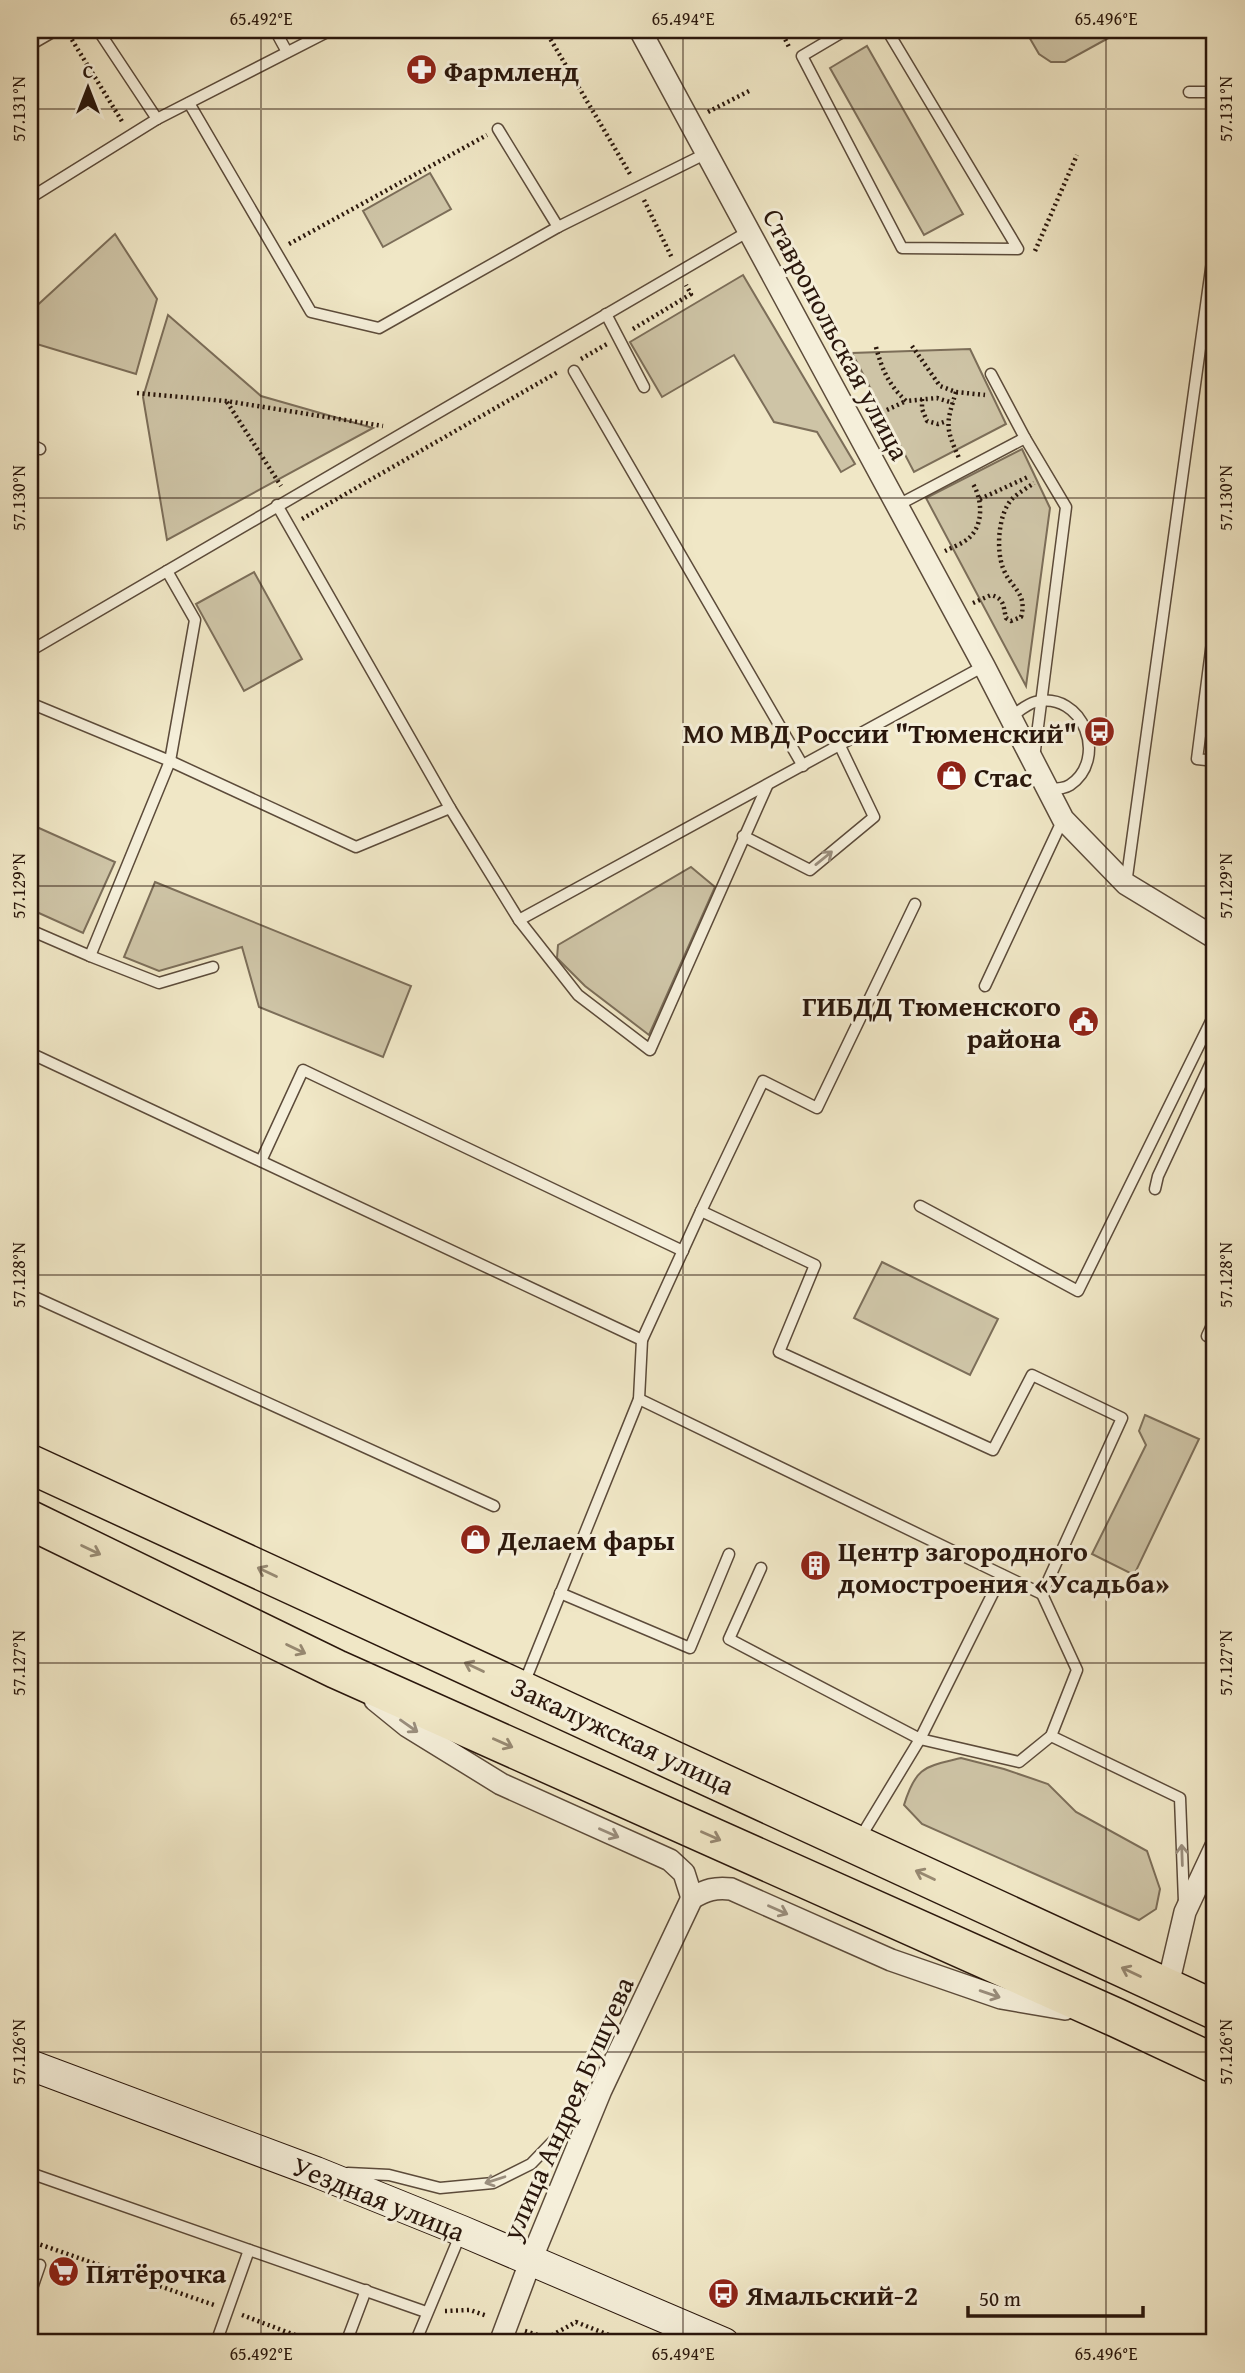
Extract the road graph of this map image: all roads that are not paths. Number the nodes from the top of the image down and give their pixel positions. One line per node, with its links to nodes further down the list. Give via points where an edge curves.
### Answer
1 (56, 30): 8 (lane)
2 (98, 30): 13 (lane)
3 (275, 30): 9 (lane)
4 (331, 30): 9 (lane)
5 (640, 30): 15 (street, Ставропольская улица)
6 (846, 30): 7 (lane, via 802,56 902,247 1018,249)
7 (887, 30)
8 (30, 45)
9 (287, 52): 12 (lane)
10 (1189, 92): 11 (lane)
11 (1215, 92)
12 (189, 103): 13 (lane); 17 (lane, via 311,312 379,328)
13 (157, 119): 16 (lane)
14 (498, 129): 17 (lane)
15 (707, 153): 17 (lane); 18 (street, Ставропольская улица)
16 (30, 198)
17 (558, 227)
18 (749, 231): 20 (lane); 26 (street, Ставропольская улица)
19 (1215, 240): 44 (lane)
20 (606, 314): 23 (lane); 25 (lane)
21 (573, 368): 38 (lane)
22 (991, 374): 24 (lane)
23 (644, 387)
24 (1025, 438): 26 (lane); 31 (lane, via 1066,508)
25 (278, 505): 27 (lane); 41 (lane)
26 (898, 505): 30 (street, Ставропольская улица)
27 (167, 571): 29 (lane); 36 (lane, via 195,620)
28 (1215, 619): 37 (lane, via 1197,759)
29 (30, 651)
30 (985, 666): 33 (street, Ставропольская улица); 34 (lane)
31 (1041, 702): 33 (lane); 35 (lane); 40 (lane, via 1070,708 1088,736 1089,758 1081,775 1068,787)
32 (30, 703): 36 (lane)
33 (1012, 716): 35 (street, Ставропольская улица)
34 (840, 746): 38 (lane); 43 (lane, one-way to 34, via 810,870 874,817)
35 (1034, 759): 40 (street, Ставропольская улица)
36 (170, 761): 41 (lane, via 356,847); 49 (lane)
37 (1215, 761)
38 (803, 766): 39 (lane)
39 (767, 786): 43 (lane); 46 (lane)
40 (1049, 789): 42 (street, Ставропольская улица)
41 (450, 808): 46 (lane)
42 (1063, 819): 44 (street); 51 (lane)
43 (743, 836): 46 (lane, via 650,1050 578,995)
44 (1126, 884): 48 (street)
45 (915, 904): 58 (lane, via 817,1108 763,1081)
46 (519, 920)
47 (30, 930): 49 (lane)
48 (1215, 938)
49 (90, 956): 50 (lane, via 159,983)
50 (214, 967)
51 (985, 986)
52 (1215, 1013): 57 (lane, via 1078,1291)
53 (30, 1052): 55 (lane)
54 (1215, 1054): 56 (lane)
55 (261, 1161): 59 (lane, via 303,1070); 63 (lane)
56 (1155, 1189)
57 (920, 1206)
58 (701, 1211): 59 (lane); 72 (lane, via 815,1265 779,1352 993,1450 1032,1375 1122,1418)
59 (683, 1251): 63 (lane)
60 (30, 1295): 66 (lane)
61 (1215, 1319): 62 (lane)
62 (1207, 1336)
63 (642, 1340): 64 (lane)
64 (639, 1399): 70 (lane); 71 (lane)
65 (30, 1464): 74 (highway, Закалужская улица, one-way to 65)
66 (494, 1506)
67 (30, 1520): 73 (highway, one-way to 73)
68 (729, 1555): 71 (lane, via 690,1648)
69 (761, 1569): 76 (lane, via 729,1639)
70 (1002, 1575): 72 (lane); 76 (lane)
71 (560, 1593): 74 (lane)
72 (1042, 1594): 75 (lane, via 1077,1670)
73 (336, 1669): 79 (street, one-way to 79, via 407,1726 501,1784 670,1860 684,1873); 83 (highway, one-way to 83)
74 (522, 1689): 77 (highway, Закалужская улица)
75 (1051, 1736): 76 (lane, via 1019,1762); 80 (lane, one-way to 75, via 1180,1798)
76 (920, 1739): 77 (lane)
77 (857, 1843): 81 (highway, Закалужская улица, one-way to 77)
78 (1215, 1848): 80 (street)
79 (692, 1898): 83 (street, one-way to 83, via 718,1887 731,1889 891,1961 1001,1998); 86 (street, улица Андрея Бушуева)
80 (1185, 1912): 81 (street)
81 (1167, 1989): 82 (highway, Закалужская улица)
82 (1215, 2010)
83 (1116, 2018): 84 (highway)
84 (1215, 2064)
85 (30, 2065): 87 (street, Уездная улица)
86 (601, 2090): 87 (lane, one-way to 87, via 531,2164 494,2183 440,2188 390,2175); 91 (street, улица Андрея Бушуева)
87 (316, 2172): 89 (street, Уездная улица)
88 (30, 2174): 90 (lane)
89 (462, 2231): 91 (street, Уездная улица); 95 (lane)
90 (249, 2249): 93 (lane); 96 (lane)
91 (531, 2260): 99 (street, улица Андрея Бушуева); 100 (street, Уездная улица)
92 (40, 2265): 94 (lane)
93 (366, 2290): 95 (lane); 97 (lane)
94 (30, 2294)
95 (426, 2312): 98 (lane)
96 (216, 2343)
97 (346, 2343)
98 (415, 2343)
99 (500, 2343)
100 (724, 2343)

